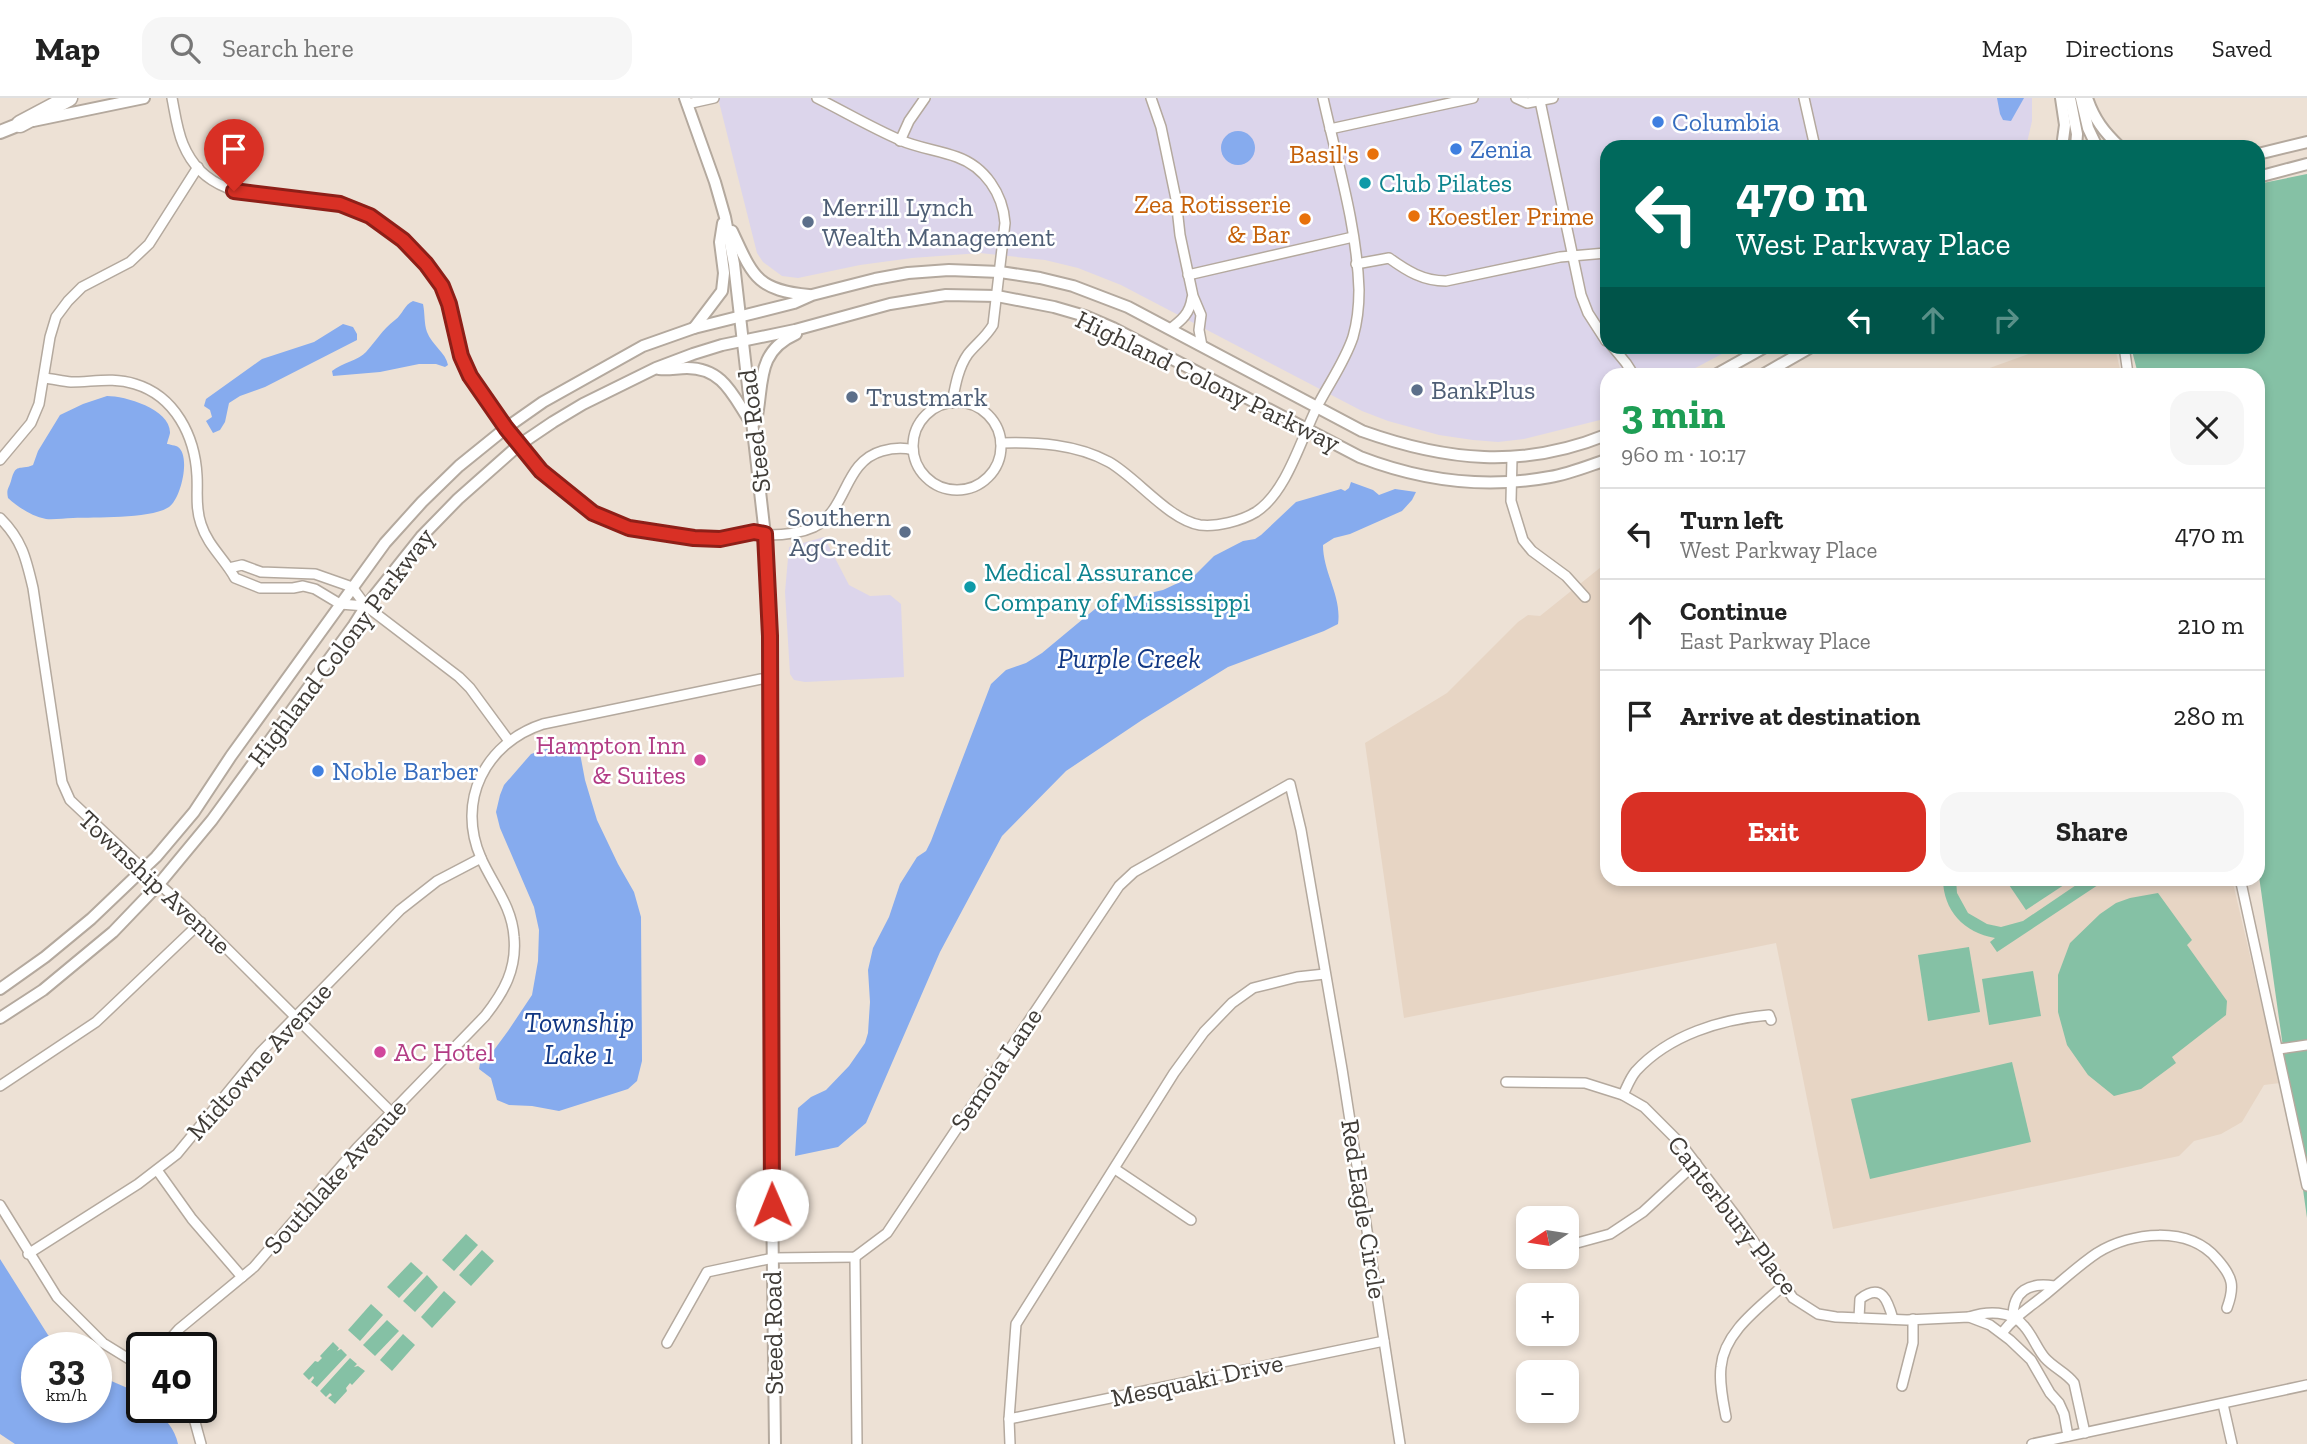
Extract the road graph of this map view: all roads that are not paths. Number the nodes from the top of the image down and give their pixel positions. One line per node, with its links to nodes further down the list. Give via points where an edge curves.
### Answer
1 (69, 98): 19 (highway)
2 (144, 98): 19 (street)
3 (172, 98): 31 (street, via 183,146)
4 (714, 98): 17 (street)
5 (817, 98): 27 (street)
6 (925, 98): 27 (street)
7 (1152, 98): 39 (street, via 1176,198)
8 (1323, 98): 20 (street)
9 (1473, 98): 20 (street)
10 (1516, 98): 18 (street, via 1527,103)
11 (1553, 98): 18 (street)
12 (1804, 98): 22 (street)
13 (2061, 98): 23 (street)
14 (2070, 98): 24 (street)
15 (2081, 98): 25 (street)
16 (2087, 98): 26 (street, via 2094,117)
17 (686, 101): 33 (street, Steed Road)
18 (1541, 101): 36 (street)
19 (20, 124): 21 (main road)
20 (1330, 129): 34 (street)
21 (0, 132)
22 (1813, 140)
23 (2063, 140)
24 (2077, 140)
25 (2093, 140)
26 (2112, 140)
27 (900, 141): 38 (street, via 967,161 990,181 1004,214)
28 (2307, 142): 29 (street)
29 (2265, 151)
30 (2307, 164): 32 (street)
31 (198, 167): 57 (street, via 149,244 131,262 82,287 56,317); 61 (street, via 210,180 234,191 340,204 370,216 403,240 442,286 470,376)
32 (2265, 175)
33 (725, 217): 40 (street, via 758,279 772,288); 43 (street, Steed Road); 45 (street, via 720,242 722,291)
34 (1353, 237): 37 (street); 39 (street)
35 (1600, 254): 36 (street)
36 (1573, 256): 37 (street, via 1446,281 1416,275 1389,258); 47 (street, via 1581,295)
37 (1356, 264): 59 (street, via 1359,297 1353,337)
38 (1000, 272): 40 (street, Highland Colony Parkway, via 908,273); 41 (street); 46 (street, Highland Colony Parkway, via 1099,295)
39 (1188, 275): 42 (street)
40 (812, 295): 43 (street, Highland Colony Parkway)
41 (997, 296): 44 (street, Highland Colony Parkway, via 946,295 901,302); 58 (street, via 993,325 968,354); 62 (street, Highland Colony Parkway, via 1054,307 1113,328)
42 (1192, 296): 46 (street, via 1190,309); 49 (street, via 1202,315)
43 (741, 316): 45 (street, Highland Colony Parkway); 48 (street, Steed Road)
44 (817, 324): 48 (street, Highland Colony Parkway); 60 (street, via 785,339 768,358)
45 (694, 328): 61 (street, Highland Colony Parkway, via 606,365)
46 (1170, 329): 49 (street, Highland Colony Parkway)
47 (1600, 332)
48 (743, 341): 53 (street, Highland Colony Parkway); 60 (street, Steed Road)
49 (1202, 346): 59 (street, Highland Colony Parkway)
50 (1619, 354): 54 (street)
51 (1753, 354): 55 (street)
52 (1799, 354): 56 (street)
53 (656, 368): 60 (street, via 688,368 721,379 734,391); 65 (street, Highland Colony Parkway, via 583,404)
54 (1629, 368)
55 (1728, 368)
56 (1774, 368)
57 (44, 378): 68 (street, via 31,423); 73 (street, via 133,383 153,390 178,414 194,448 200,521 207,541)
58 (952, 403): 64 (street, via 980,408 993,421); 66 (street, via 926,414)
59 (1317, 407): 62 (street); 67 (street, Highland Colony Parkway, via 1400,445 1444,455)
60 (754, 427): 72 (street, Steed Road)
61 (506, 428): 65 (street); 74 (street, Highland Colony Parkway, via 422,502)
62 (1308, 431): 64 (street, via 1276,490 1256,511 1229,523 1199,525 1173,513 1110,462 1067,447); 70 (street, Highland Colony Parkway, via 1360,457 1428,478)
63 (1600, 438): 67 (street, Highland Colony Parkway, via 1551,453)
64 (1001, 443): 66 (street, via 998,462 988,478 953,490 929,480)
65 (519, 444): 72 (street, via 541,471 593,513 629,528 694,538); 77 (street, Highland Colony Parkway, via 421,537)
66 (913, 450): 72 (street, via 877,452 858,464 829,517 812,528)
67 (1512, 458): 70 (street)
68 (0, 460)
69 (1600, 462): 70 (street, Highland Colony Parkway, via 1552,477)
70 (1513, 482): 75 (street, via 1511,501 1523,540)
71 (0, 518): 82 (street, Township Avenue, via 17,536 26,557 65,792 75,807)
72 (765, 534): 78 (street, Steed Road)
73 (229, 568): 74 (street, via 242,565 261,572 315,574); 76 (street, via 235,578 260,588 303,586)
74 (352, 587): 76 (street, Highland Colony Parkway); 77 (street)
75 (1585, 597)
76 (340, 604): 77 (street); 82 (street, Highland Colony Parkway, via 194,812)
77 (366, 606): 79 (street, via 459,677); 83 (street, Highland Colony Parkway, via 212,820)
78 (769, 680): 79 (street, Southlake Avenue, via 551,722); 108 (street, Steed Road)
79 (509, 741): 81 (street, Southlake Avenue, via 489,761 474,796 474,830)
80 (1301, 830): 87 (street, Red Eagle Circle); 107 (street, Semoia Lane, via 1290,784 1134,872 1119,886 887,1233)
81 (481, 858): 90 (street, Midtowne Avenue, via 413,898); 98 (street, Southlake Avenue, via 512,923 512,969 485,1016)
82 (142, 868): 83 (street, Township Avenue); 86 (street, Highland Colony Parkway)
83 (159, 884): 85 (street, Township Avenue); 91 (street, Highland Colony Parkway, via 103,940 43,990)
84 (2242, 886): 94 (street)
85 (201, 922): 90 (street, Township Avenue); 96 (street, via 96,1022)
86 (45, 957): 88 (street); 89 (street, Highland Colony Parkway)
87 (1325, 974): 100 (street, via 1254,988 1232,1003 1174,1073); 120 (street, Red Eagle Circle)
88 (0, 980)
89 (0, 989)
90 (294, 1015): 98 (street, Township Avenue); 101 (street, Midtowne Avenue, via 177,1154)
91 (0, 1018)
92 (1771, 1020): 97 (street, via 1769,1015 1758,1016 1677,1039 1634,1073)
93 (2307, 1045): 94 (street)
94 (2279, 1049): 102 (street)
95 (1506, 1082): 97 (street, Canterbury Place, via 1585,1083)
96 (0, 1086)
97 (1623, 1095): 99 (street, Canterbury Place, via 1644,1107)
98 (391, 1112): 109 (street, Southlake Avenue)
99 (1696, 1163): 105 (street, via 1632,1220 1610,1234); 110 (street, Canterbury Place)
100 (1115, 1169): 104 (street); 127 (street, via 1016,1324)
101 (157, 1170): 106 (street, Midtowne Avenue); 109 (street)
102 (2307, 1186)
103 (0, 1205): 106 (street)
104 (1191, 1220)
105 (1579, 1242)
106 (28, 1254): 122 (street, via 75,1317)
107 (855, 1257): 108 (street); 133 (street)
108 (773, 1258): 121 (street, via 707,1272); 132 (street, Steed Road)
109 (242, 1277): 118 (street, Southlake Avenue)
110 (1784, 1285): 115 (street, Canterbury Place, via 1793,1298 1818,1314); 126 (street, via 1730,1338 1721,1365)
111 (2054, 1286): 112 (street, via 2107,1248 2151,1236 2177,1237 2203,1247 2224,1268 2233,1291); 114 (street); 114 (street, via 2031,1287 2019,1294 2013,1303)
112 (2227, 1308)
113 (1969, 1317): 114 (street, Canterbury Place, via 1988,1312); 117 (street, Canterbury Place); 119 (street, Canterbury Place)
114 (2013, 1317): 119 (street); 129 (street, via 2024,1325 2045,1358 2074,1383)
115 (1858, 1318): 116 (street, Canterbury Place); 116 (street, via 1860,1299 1879,1293 1888,1300)
116 (1893, 1319): 117 (street, Canterbury Place)
117 (1913, 1319): 124 (street, via 1913,1343)
118 (176, 1332)
119 (2001, 1333): 130 (street, Canterbury Place, via 2031,1360 2059,1403)
120 (1384, 1341): 127 (street, Mesquaki Drive); 135 (street, Red Eagle Circle)
121 (667, 1343)
122 (126, 1357)
123 (2307, 1385): 125 (street)
124 (1902, 1386)
125 (2223, 1404): 129 (street); 137 (street)
126 (1726, 1417)
127 (1009, 1419): 134 (street)
128 (195, 1423): 131 (street)
129 (2085, 1433): 130 (street)
130 (2068, 1436): 136 (street)
131 (201, 1444)
132 (775, 1444)
133 (857, 1444)
134 (1010, 1444)
135 (1400, 1444)
136 (2032, 1444)
137 (2232, 1444)

